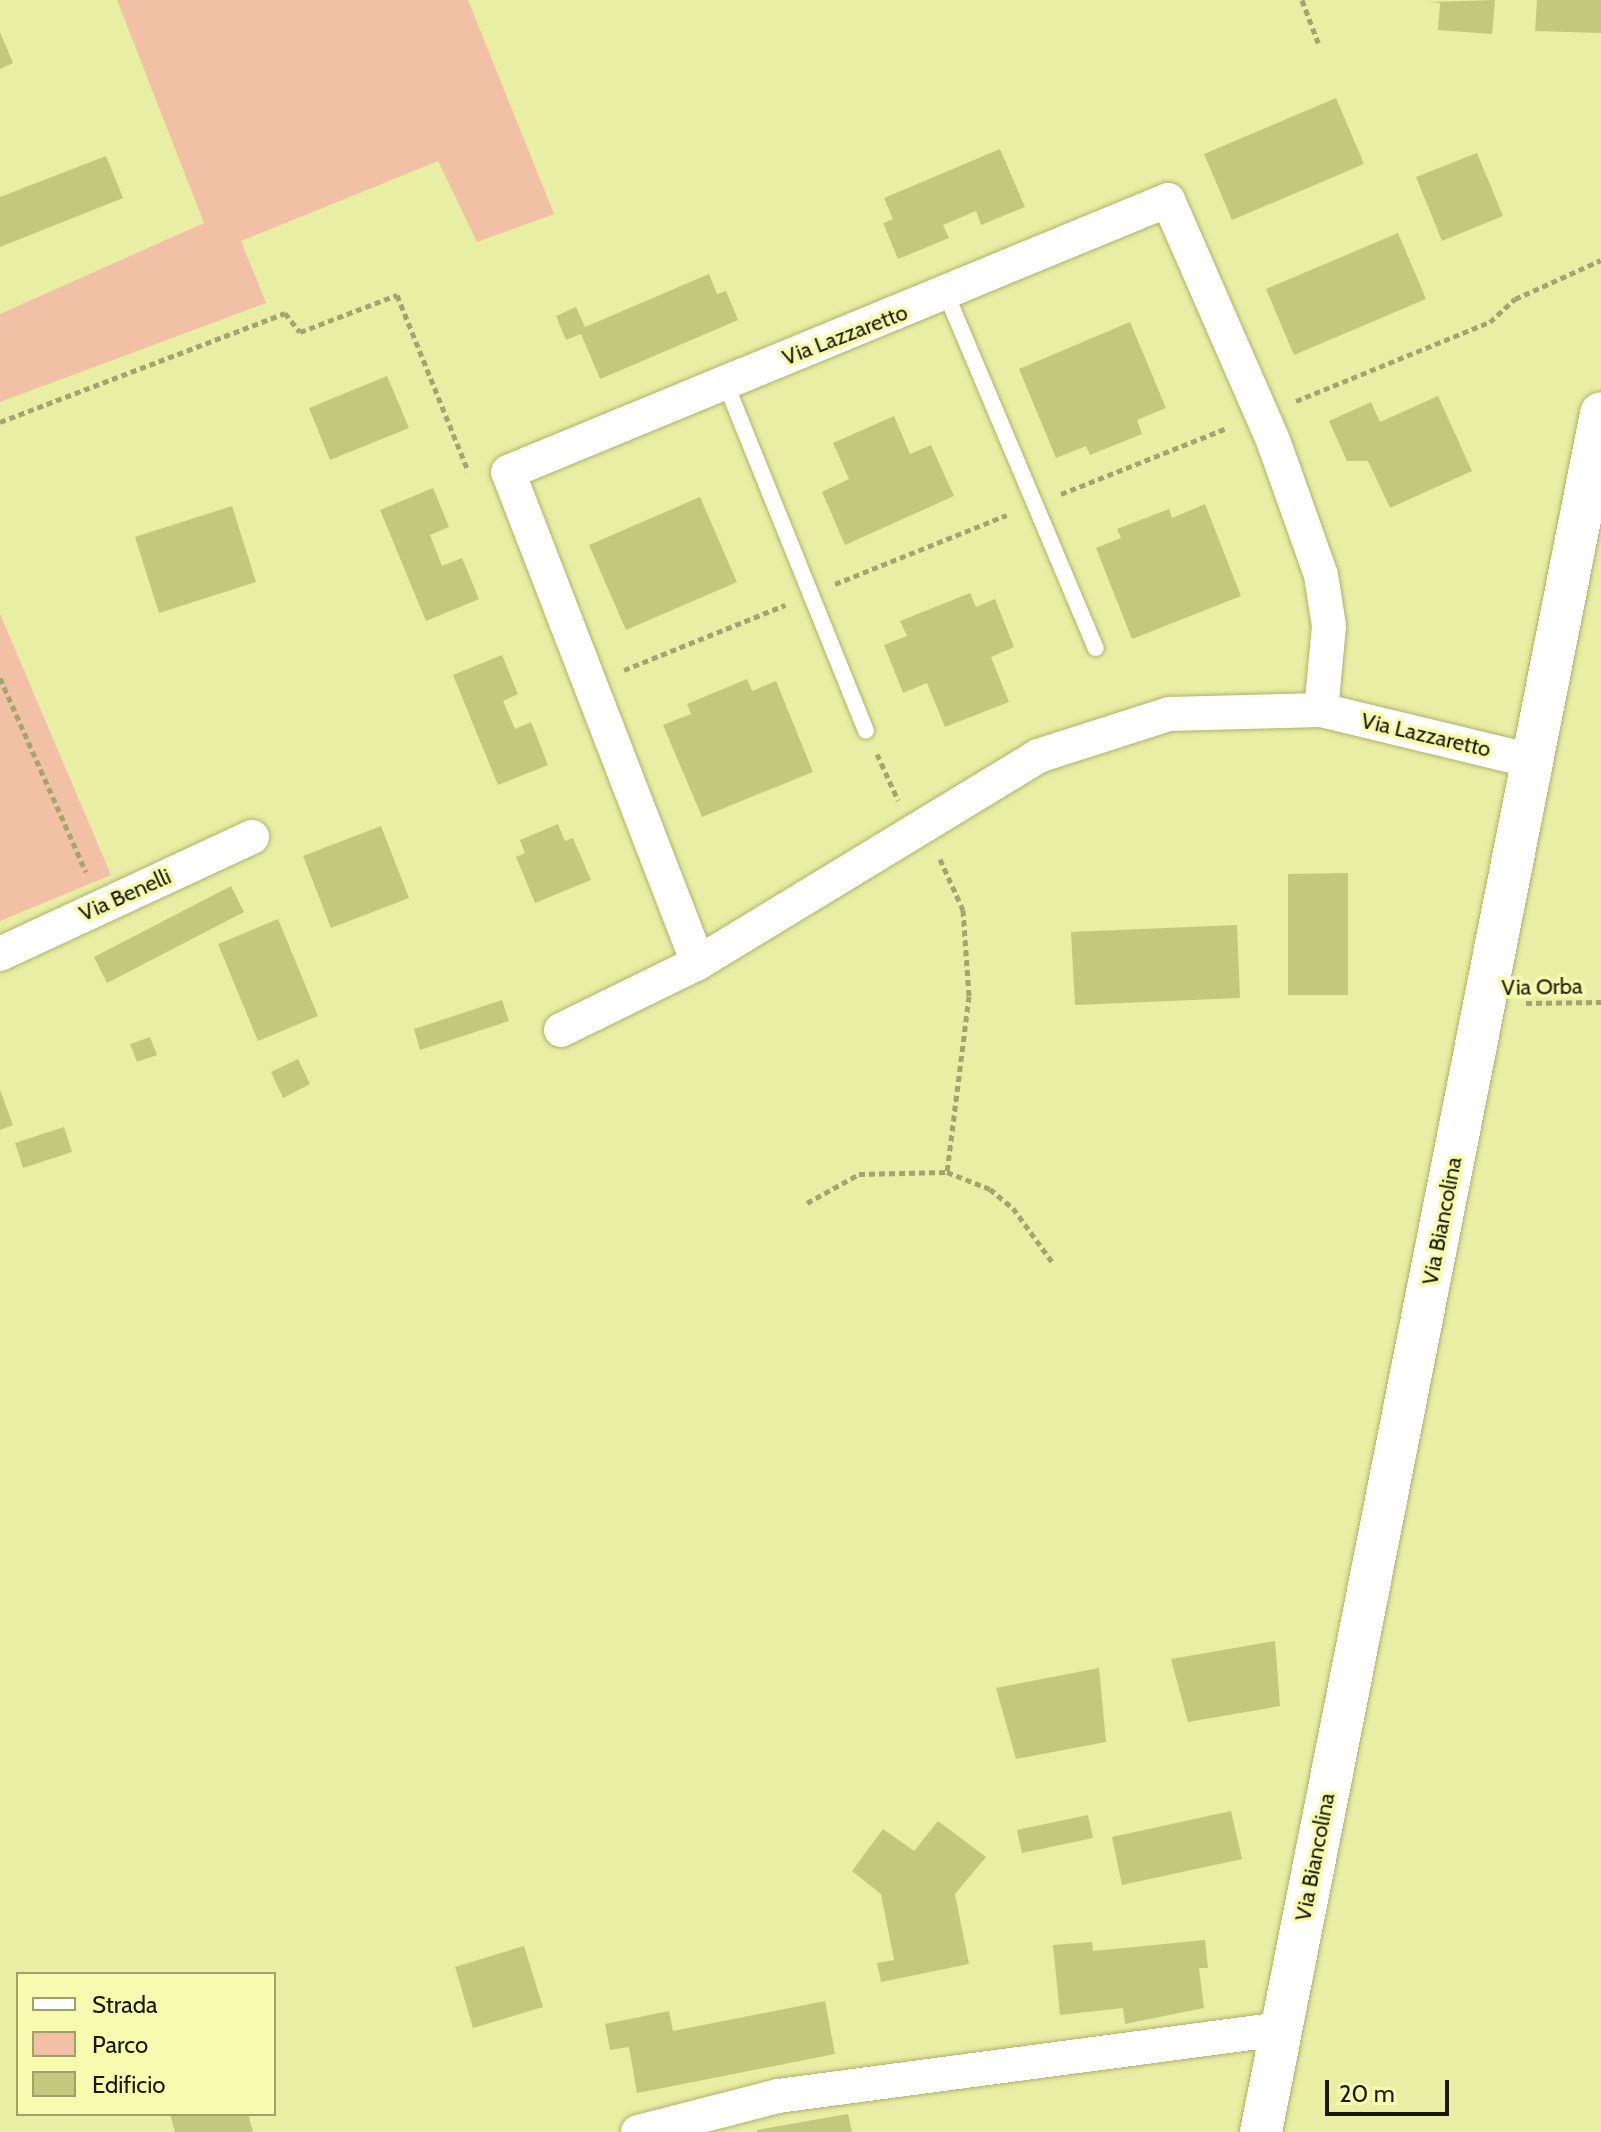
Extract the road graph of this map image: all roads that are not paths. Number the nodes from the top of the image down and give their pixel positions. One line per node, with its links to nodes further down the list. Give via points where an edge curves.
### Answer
1 (947, 296): 2 (street, Via Lazzaretto); 4 (lane); 5 (street, Via Lazzaretto, via 1168,200 1274,443 1321,575 1329,626)
2 (725, 382): 6 (lane); 10 (street, Via Lazzaretto, via 508,472)
3 (1601, 413): 7 (street, Via Biancolina)
4 (1096, 648)
5 (1321, 710): 7 (street, Via Lazzaretto); 10 (street, Via Lazzaretto, via 1169,714 1038,756 926,829)
6 (866, 731)
7 (1532, 761): 12 (street, Via Biancolina)
8 (252, 837): 9 (street, Via Benelli)
9 (0, 954)
10 (698, 963): 11 (street, Via Lazzaretto)
11 (561, 1030)
12 (1281, 2029): 13 (street, via 778,2096); 14 (street, Via Biancolina)
13 (638, 2132)
14 (1261, 2132)

